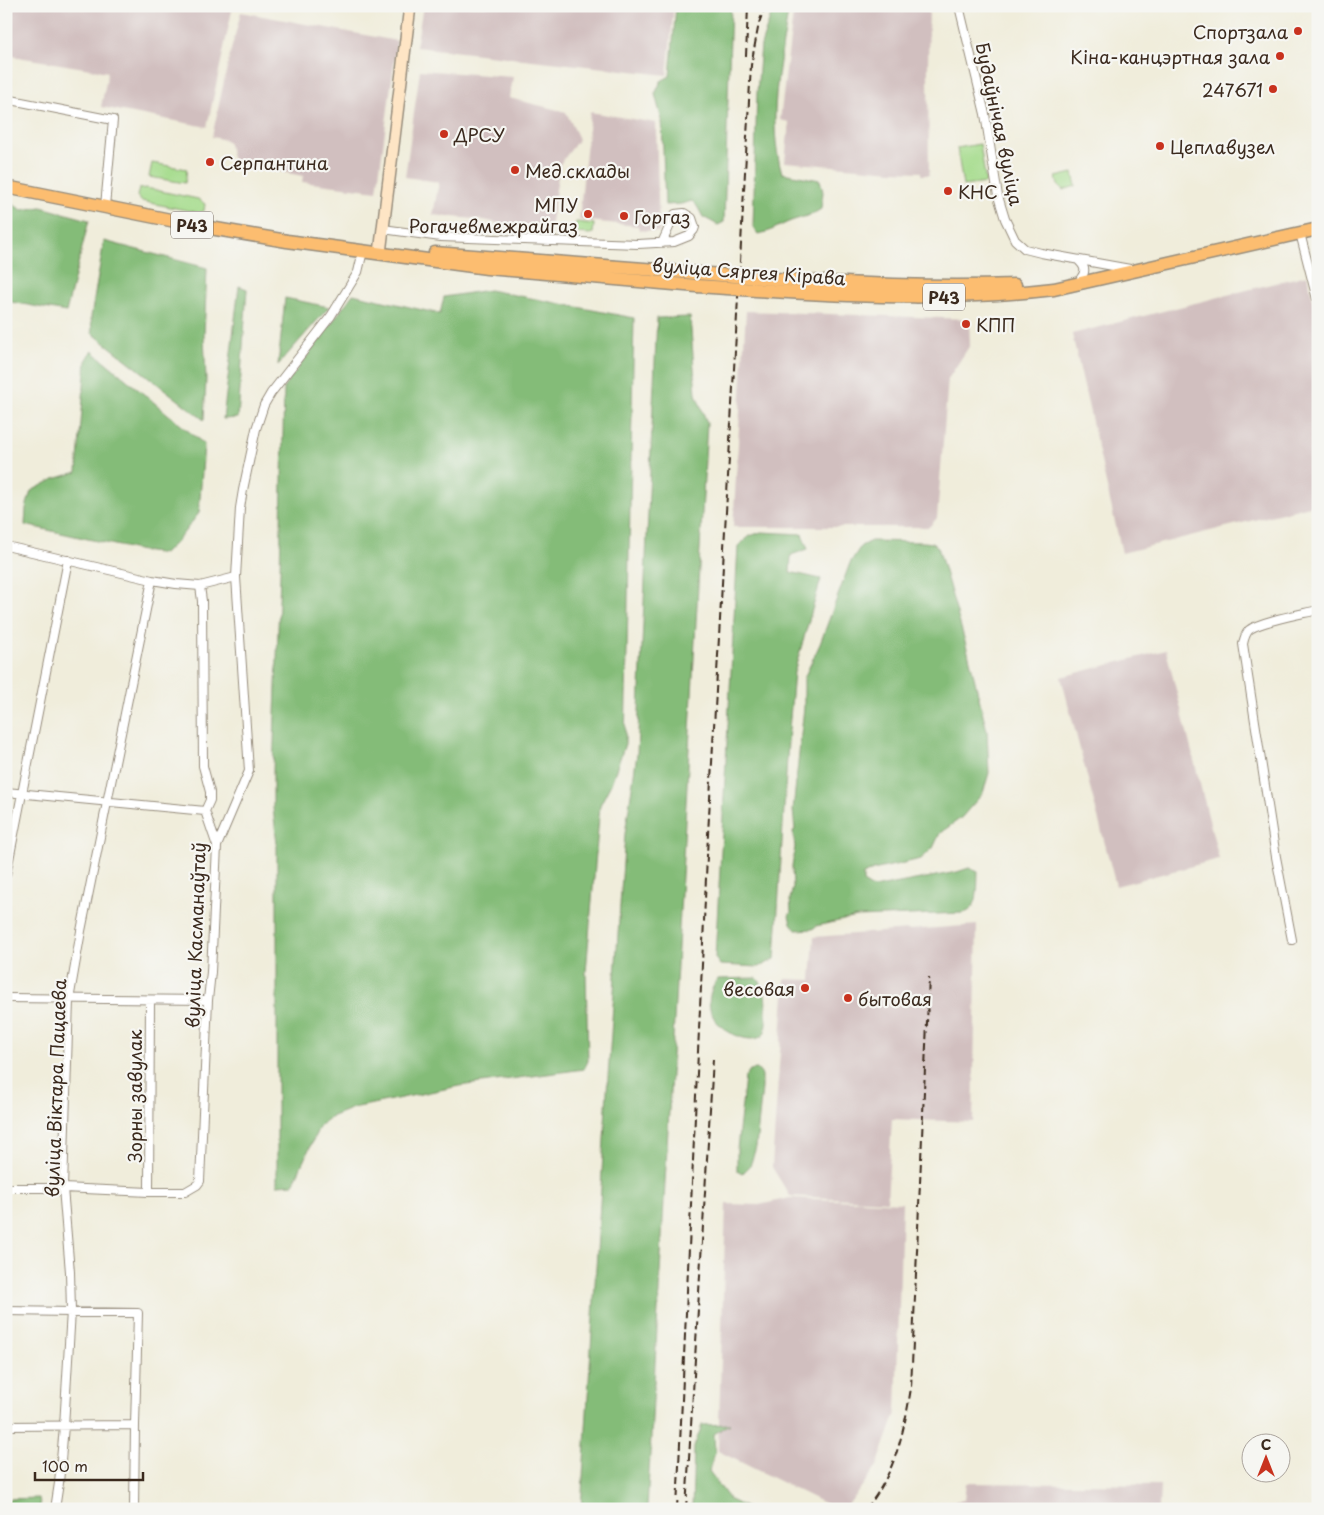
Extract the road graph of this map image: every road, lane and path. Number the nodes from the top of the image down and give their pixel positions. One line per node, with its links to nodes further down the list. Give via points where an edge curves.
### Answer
1 (410, 6): 6 (street)
2 (959, 6): 12 (street, Будаўнічая вуліца, via 985,114 998,196 1005,219 1015,240 1025,249)
3 (6, 99): 5 (street, via 113,120)
4 (6, 187): 5 (main road, вуліца Сяргея Кірава / Р43)
5 (106, 206): 10 (main road, вуліца Сяргея Кірава / Р43, via 210,228)
6 (382, 229): 9 (street, via 451,237); 11 (street)
7 (1318, 229): 8 (main road, вуліца Сяргея Кірава / Р43)
8 (1300, 233): 13 (main road, вуліца Сяргея Кірава / Р43, via 1137,270); 16 (street)
9 (662, 243): 9 (street, via 692,234 695,224 692,218 684,213 675,214)
10 (363, 251): 11 (main road, вуліца Сяргея Кірава / Р43); 19 (street, via 358,272 331,316 264,405 241,502)
11 (380, 253): 15 (main road, вуліца Сяргея Кірава / Р43, bridge, via 487,268)
12 (1078, 260): 13 (street, Будаўнічая вуліца); 14 (street, via 1085,269)
13 (1113, 271): 14 (main road, вуліца Сяргея Кірава / Р43); 15 (main road, вуліца Сяргея Кірава / Р43, via 1054,289 966,296 864,296)
14 (1081, 278): 15 (main road, вуліца Сяргея Кірава / Р43, via 961,287)
15 (773, 285)
16 (1318, 303)
17 (6, 546): 18 (street)
18 (68, 560): 20 (street); 24 (street)
19 (236, 577): 21 (street); 27 (street, via 249,771)
20 (152, 580): 21 (street); 25 (street, вуліца Віктара Пацаева)
21 (200, 586): 26 (street, вуліца Касманаўтаў, via 203,766 210,792)
22 (1318, 610): 29 (street, via 1262,624 1249,630 1243,644 1274,848)
23 (6, 792): 24 (street)
24 (22, 794): 25 (street); 28 (street)
25 (108, 802): 26 (street); 31 (street, вуліца Віктара Пацаева)
26 (206, 811): 27 (street, вуліца Касманаўтаў)
27 (217, 846): 33 (street, вуліца Касманаўтаў)
28 (6, 874)
29 (1292, 940)
30 (6, 998): 31 (street)
31 (69, 1000): 32 (street); 35 (street, вуліца Віктара Пацаева)
32 (150, 1000): 33 (street); 36 (street, Зорны завулак)
33 (208, 1000): 36 (street, вуліца Касманаўтаў, via 200,1181 185,1192)
34 (6, 1188): 35 (street)
35 (63, 1188): 36 (street); 38 (street, вуліца Віктара Пацаева)
36 (149, 1192)
37 (6, 1311): 38 (street)
38 (71, 1311): 39 (street, via 138,1312); 41 (street, вуліца Віктара Пацаева)
39 (134, 1425): 41 (street); 43 (street)
40 (6, 1426): 41 (street)
41 (64, 1426): 42 (street, вуліца Віктара Пацаева)
42 (55, 1509)
43 (134, 1509)

